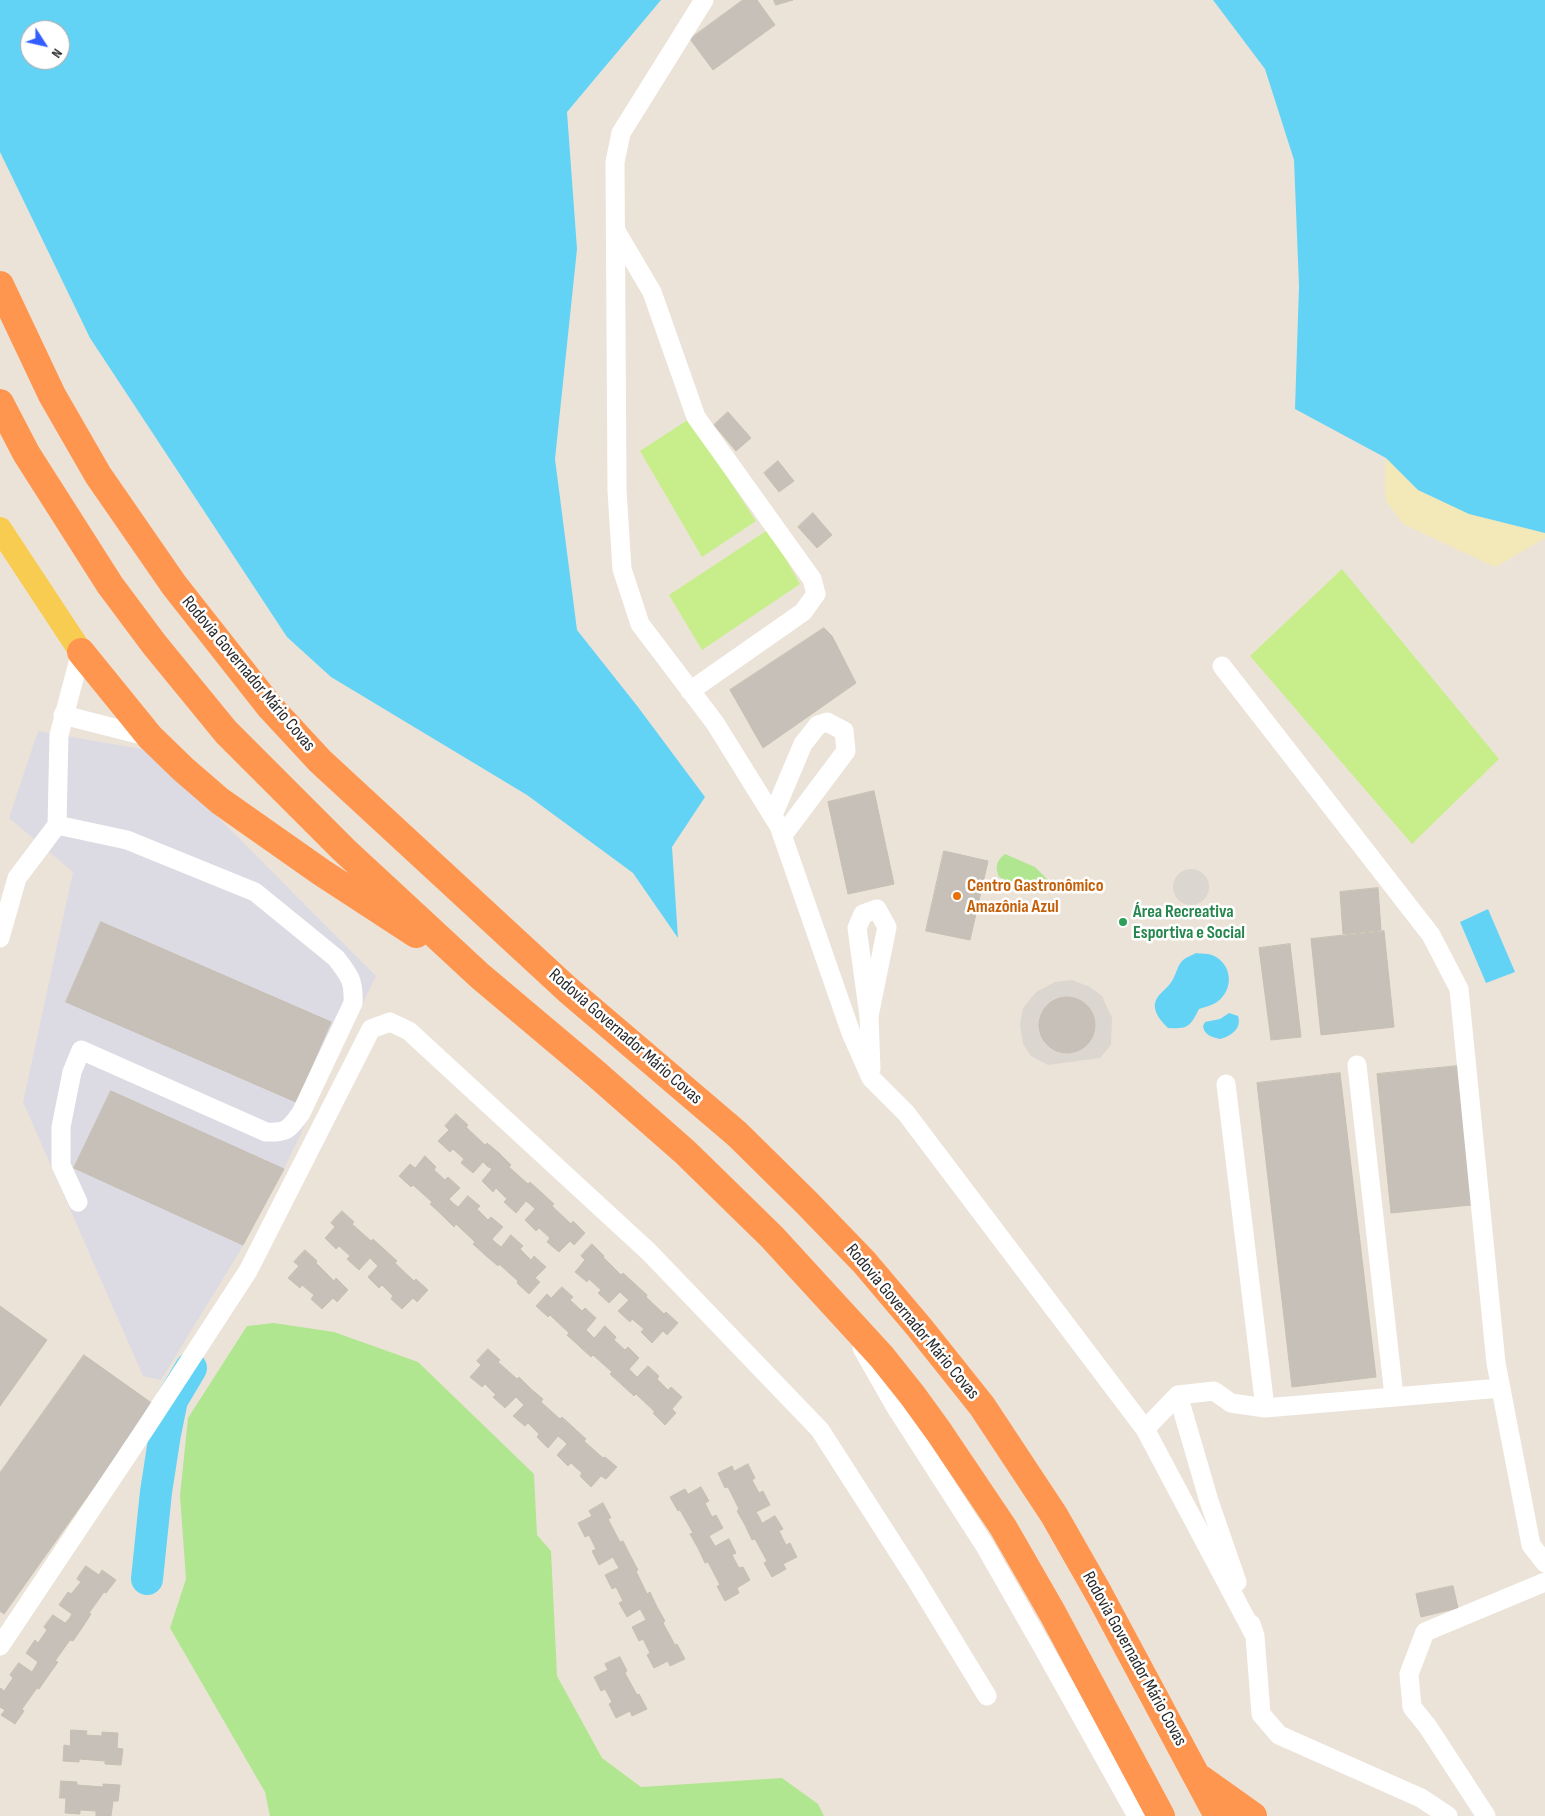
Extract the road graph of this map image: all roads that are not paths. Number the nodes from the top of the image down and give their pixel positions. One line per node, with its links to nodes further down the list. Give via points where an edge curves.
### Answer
1 (704, 0): 2 (street, via 621,133 615,162)
2 (616, 230): 8 (street, via 617,491 622,569 640,624); 8 (street, via 652,292 696,417 812,578 816,594 803,612)
3 (0, 285): 32 (highway, Rodovia Governador Mário Covas, via 52,395 98,475 174,585 270,707 320,761 568,990 744,1141 864,1262 919,1327 982,1406 1054,1514)
4 (0, 403): 15 (highway, via 26,453 110,585 207,710 344,850)
5 (0, 529): 6 (main road)
6 (81, 652): 9 (street); 10 (highway)
7 (1222, 666): 22 (street, via 1431,935 1458,989)
8 (690, 690): 11 (street, via 715,723)
9 (63, 715): 10 (street); 12 (street, via 59,735)
10 (150, 737): 15 (highway, via 220,800 321,872)
11 (773, 815): 13 (street); 13 (street, via 803,744 818,725 827,722 844,731 846,751)
12 (57, 825): 14 (street, via 17,878); 20 (street, via 127,840 255,892 336,958 353,986 353,1003 301,1114 291,1128 281,1133 266,1132 81,1050 72,1072 61,1127 61,1165)
13 (782, 835): 18 (street, via 851,1034)
14 (0, 938)
15 (480, 976): 21 (highway, via 685,1152 772,1237)
16 (869, 1016): 18 (street)
17 (1357, 1065): 24 (street)
18 (871, 1078): 26 (street, via 906,1113)
19 (1226, 1084): 25 (street)
20 (78, 1202)
21 (840, 1310): 33 (street, via 896,1406 985,1546); 34 (highway, via 913,1396 1003,1527)
22 (1501, 1388): 24 (street); 27 (street, via 1531,1545)
23 (1178, 1395): 25 (street, via 1214,1391 1231,1404); 26 (street); 29 (street, via 1209,1501)
24 (1394, 1396): 25 (street)
25 (1266, 1408)
26 (1145, 1429): 29 (street)
27 (1545, 1563)
28 (1545, 1582): 38 (street, via 1425,1632 1409,1674 1412,1707)
29 (1255, 1636): 37 (street, via 1262,1714 1278,1735 1421,1798)
30 (0, 1646): 31 (street, via 248,1271 371,1029 390,1022 409,1031 649,1252 820,1430)
31 (987, 1696)
32 (1198, 1777): 35 (highway, Rodovia Governador Mário Covas); 36 (highway)
33 (1137, 1816)
34 (1161, 1816)
35 (1218, 1816)
36 (1253, 1816)
37 (1448, 1816)
38 (1486, 1816)

